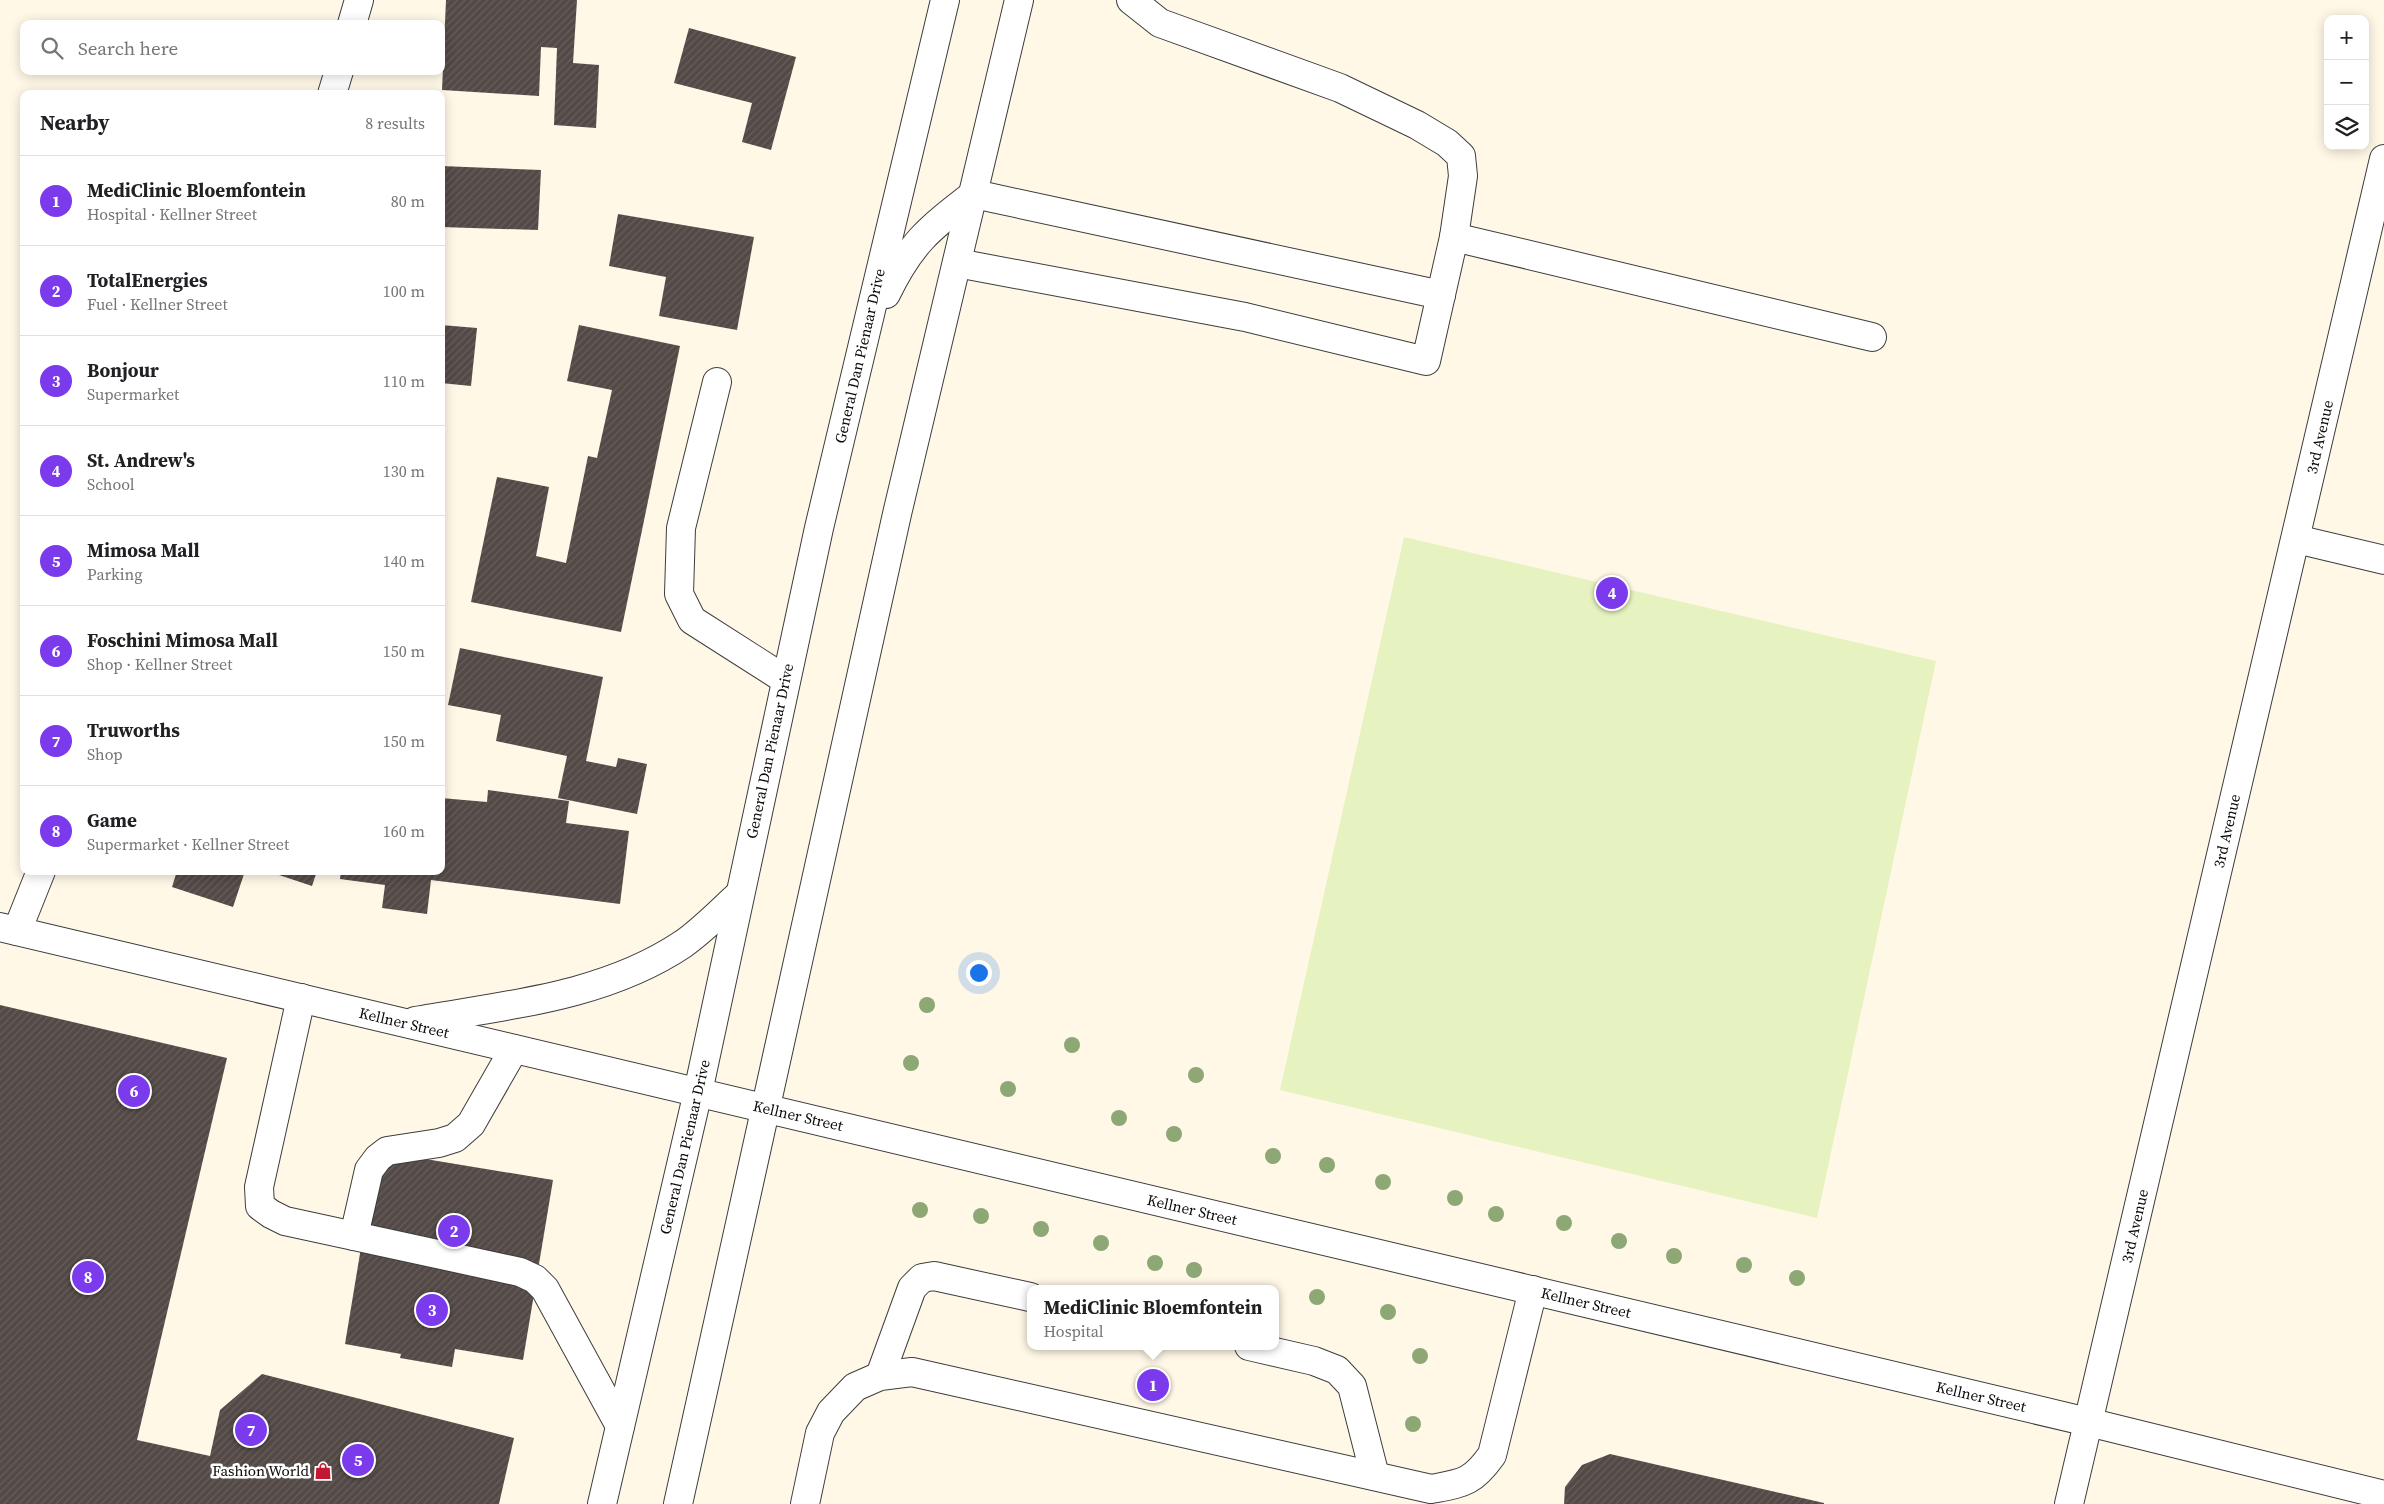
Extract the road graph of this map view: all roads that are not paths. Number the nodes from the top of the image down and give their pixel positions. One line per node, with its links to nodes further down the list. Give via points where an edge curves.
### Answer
1 (359, 0): 5 (street)
2 (945, 0): 14 (street, General Dan Pienaar Drive)
3 (1018, 0): 9 (street)
4 (1130, 0): 10 (street, via 1160,23 1340,88 1448,143 1460,156 1463,176)
5 (353, 20)
6 (338, 75): 7 (street)
7 (333, 90)
8 (2384, 159): 16 (street, 3rd Avenue)
9 (974, 194): 11 (street); 12 (street); 14 (street, via 932,226 908,254 887,292)
10 (1454, 238): 12 (street); 13 (street)
11 (957, 263): 12 (street, via 1245,318 1426,361); 26 (street, via 897,514)
12 (1441, 295)
13 (1872, 337)
14 (860, 355): 18 (street, General Dan Pienaar Drive, via 818,528)
15 (716, 382): 18 (street, via 681,528 679,594 692,620)
16 (2296, 539): 17 (street); 32 (street, 3rd Avenue)
17 (2384, 560)
18 (786, 680): 20 (street, General Dan Pienaar Drive)
19 (39, 875): 21 (street)
20 (740, 894): 23 (street, via 684,943 617,980 518,1003); 25 (street, General Dan Pienaar Drive)
21 (9, 929): 22 (street, Kellner Street)
22 (301, 998): 23 (street, Kellner Street); 27 (street, via 259,1187 260,1206 285,1221)
23 (404, 1023): 24 (street, Kellner Street)
24 (514, 1049): 25 (street, Kellner Street); 27 (street, via 471,1124 455,1138 387,1151 378,1158 369,1170)
25 (698, 1092): 26 (street, Kellner Street); 33 (street, General Dan Pienaar Drive)
26 (765, 1108): 28 (street, Kellner Street); 37 (street)
27 (354, 1236): 33 (street, via 520,1272 535,1279 545,1289)
28 (1533, 1290): 32 (street, Kellner Street); 34 (street, via 1492,1455 1479,1473 1463,1483 1431,1489)
29 (1027, 1296): 31 (street, via 934,1276 922,1278 912,1288)
30 (1266, 1350): 34 (street, via 1337,1370 1352,1386)
31 (880, 1376): 34 (street, via 912,1372); 38 (street, via 855,1387 831,1412 820,1433)
32 (2088, 1422): 35 (street, Kellner Street); 39 (street, 3rd Avenue)
33 (620, 1426): 36 (street, General Dan Pienaar Drive)
34 (1375, 1476)
35 (2384, 1495)
36 (602, 1504)
37 (678, 1504)
38 (805, 1504)
39 (2069, 1504)

